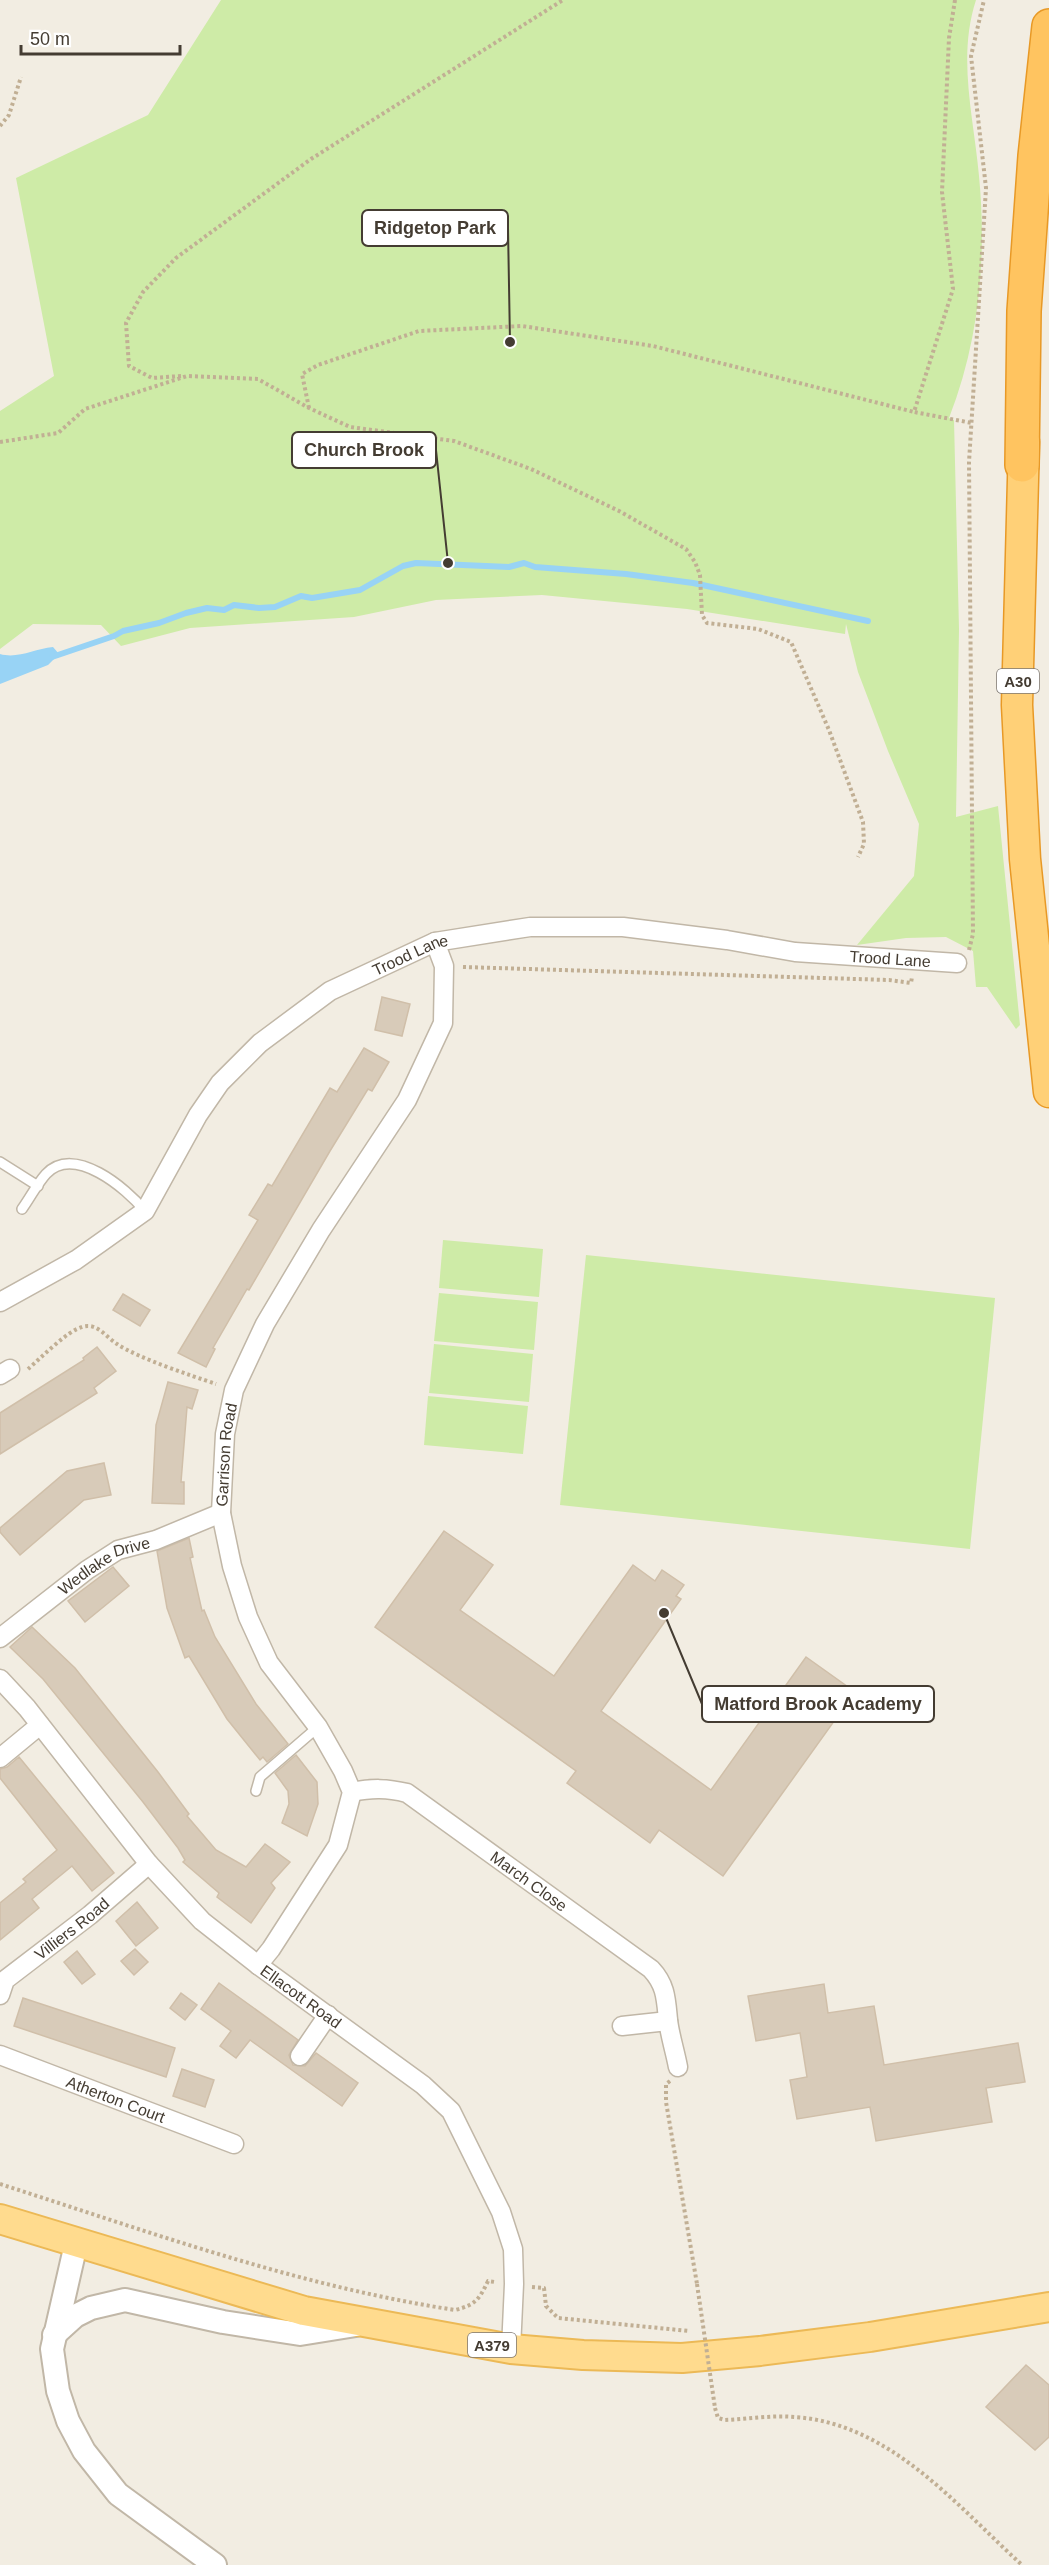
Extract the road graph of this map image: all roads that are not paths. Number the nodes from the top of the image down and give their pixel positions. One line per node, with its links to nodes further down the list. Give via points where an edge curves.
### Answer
1 (1049, 26): 3 (highway, via 1024,311)
2 (1049, 155): 3 (highway, A30)
3 (1022, 465): 6 (highway, A30, via 1017,705 1025,859)
4 (435, 942): 5 (street, Trood Lane, via 530,927 623,927 795,952); 10 (street, Trood Lane, via 330,991 260,1043 220,1083 198,1115); 12 (street, Garrison Road, via 444,966 443,1023 407,1100 265,1323 234,1390 225,1434)
5 (957, 963)
6 (1049, 1092)
7 (0, 1162): 8 (lane)
8 (38, 1186): 9 (lane); 10 (lane, via 47,1173 62,1164 82,1165 113,1180)
9 (22, 1209)
10 (145, 1211): 11 (street, Trood Lane, via 76,1260)
11 (0, 1302)
12 (221, 1513): 13 (street, Wedlake Drive, via 118,1550); 16 (street, Garrison Road, via 231,1566 248,1617 269,1663)
13 (0, 1638)
14 (0, 1679): 15 (street, Ellacott Road)
15 (40, 1725): 17 (street); 20 (street, Ellacott Road)
16 (318, 1727): 18 (lane, via 260,1777); 19 (street, Garrison Road)
17 (0, 1758)
18 (256, 1791)
19 (351, 1792): 21 (street, via 338,1845); 24 (street, March Close, via 372,1788 407,1793 431,1809 651,1969 660,1979 668,2000)
20 (149, 1864): 21 (street, Ellacott Road, via 202,1921); 22 (street, Villiers Road, via 90,1916 5,1980)
21 (258, 1965): 23 (street, Ellacott Road)
22 (0, 1995)
23 (328, 2015): 27 (street); 35 (street, Ellacott Road, via 423,2085 451,2111 501,2212 513,2249)
24 (668, 2021): 25 (street); 28 (street, March Close)
25 (622, 2026)
26 (0, 2055): 29 (street, Atherton Court)
27 (300, 2055)
28 (678, 2067)
29 (234, 2144)
30 (0, 2219): 31 (main road, A379)
31 (76, 2244): 33 (main road, A379, via 304,2310); 34 (street)
32 (1049, 2307): 35 (main road, A379, via 870,2337 682,2358)
33 (367, 2324): 34 (street, via 300,2334 125,2300 91,2308); 35 (main road, A379)
34 (54, 2335): 36 (street, via 58,2391 84,2451 118,2494)
35 (511, 2349)
36 (214, 2565)

